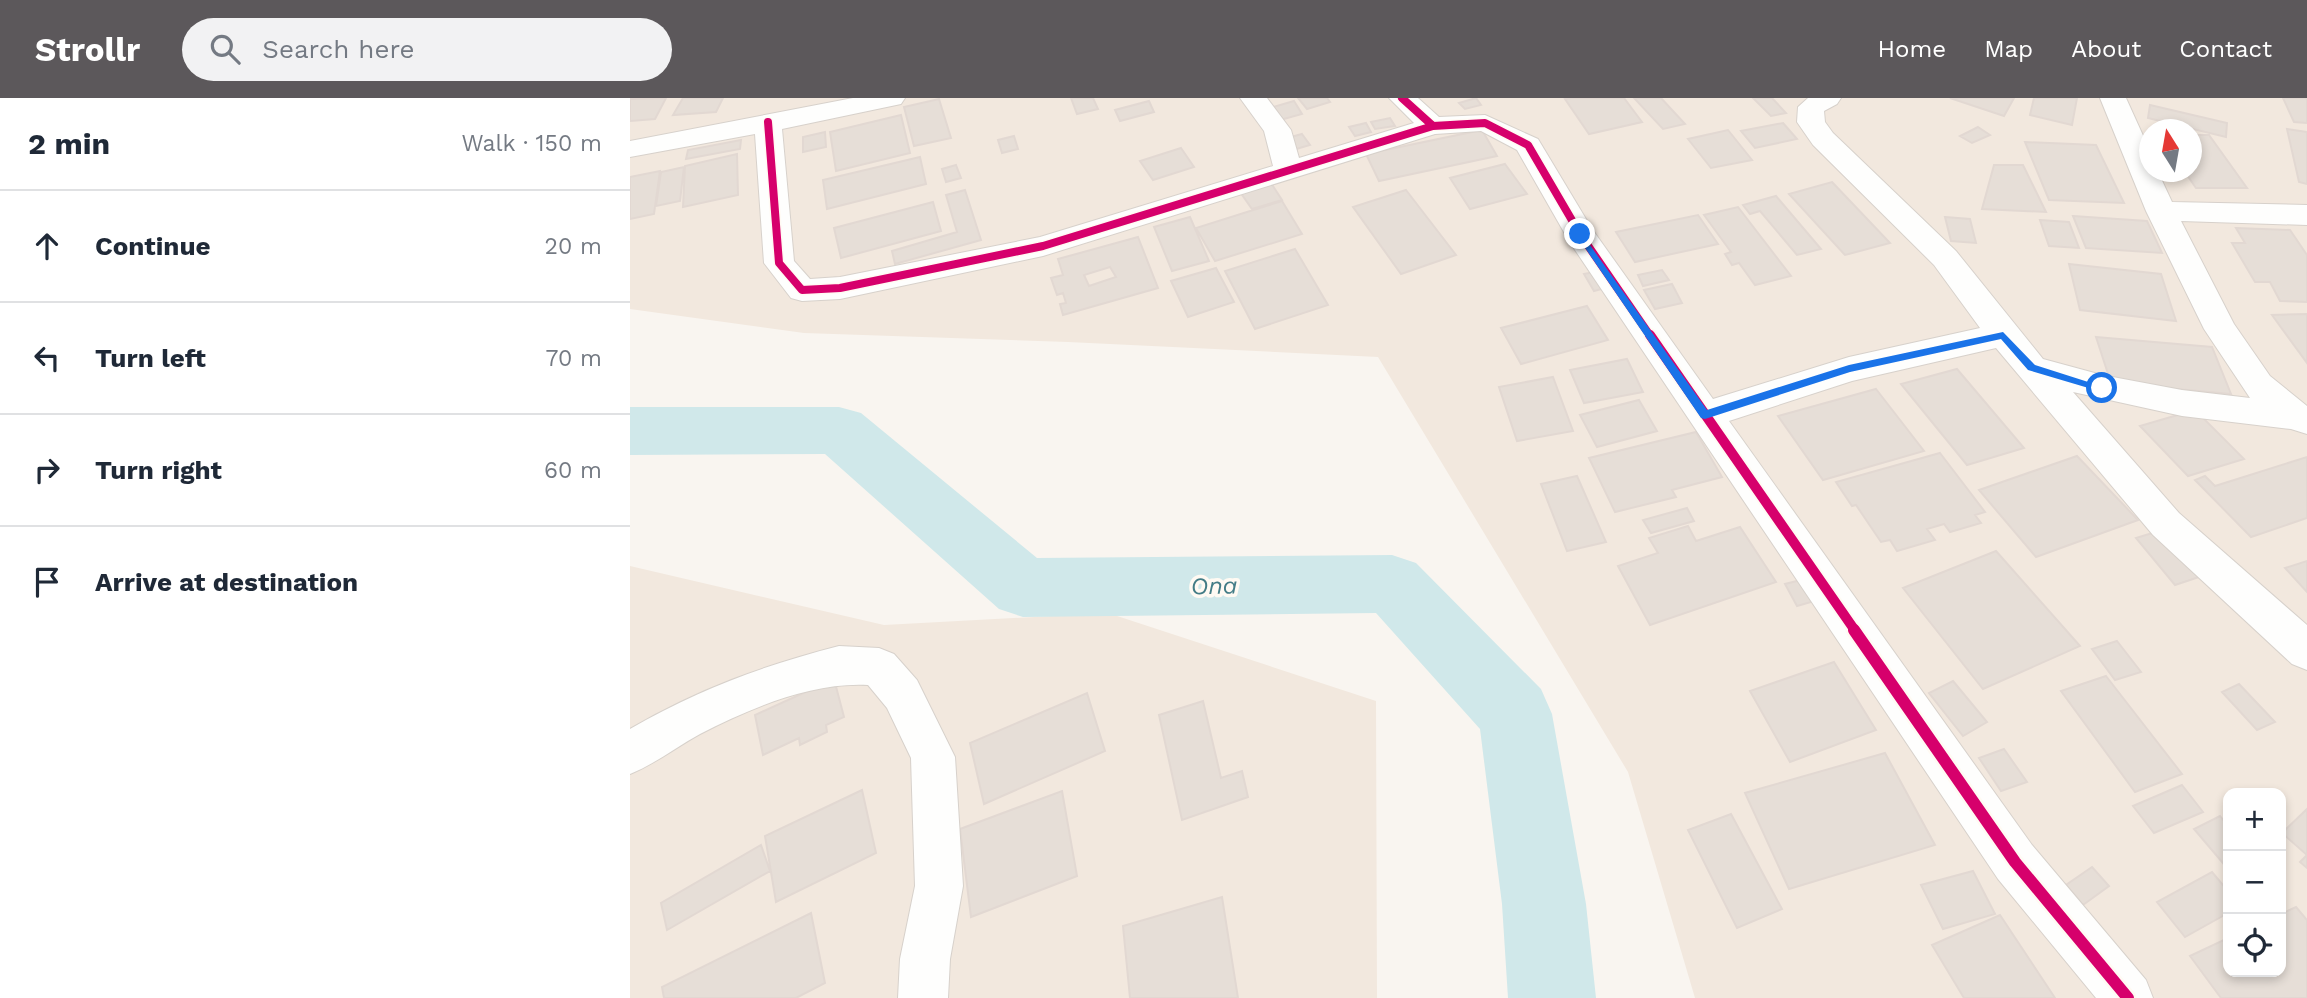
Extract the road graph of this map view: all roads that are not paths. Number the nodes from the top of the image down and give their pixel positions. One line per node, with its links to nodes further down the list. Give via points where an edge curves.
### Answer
1 (892, 98): 6 (street)
2 (1253, 98): 9 (street, via 1277,130)
3 (1402, 98): 7 (street)
4 (1828, 98): 12 (street, via 1811,107 1811,122 1817,131 1945,258)
5 (2113, 98): 10 (street)
6 (761, 110): 8 (street, via 731,131); 9 (street, via 779,264 802,290 839,288 1044,246)
7 (1433, 126): 9 (street); 14 (street, via 1485,123 1528,145 1580,234)
8 (630, 149)
9 (1288, 170)
10 (2161, 211): 11 (street); 15 (street, via 2220,329 2258,385)
11 (2307, 215)
12 (2003, 335): 13 (street); 14 (street, via 1849,369)
13 (2031, 368): 15 (street, via 2115,391); 16 (street, via 2166,524)
14 (1705, 415): 19 (street, via 2015,862)
15 (2301, 418)
16 (2307, 651)
17 (630, 753): 18 (street, via 685,720 768,684 839,665 878,667 902,694 933,757 939,886)
18 (922, 998)
19 (2127, 998)

